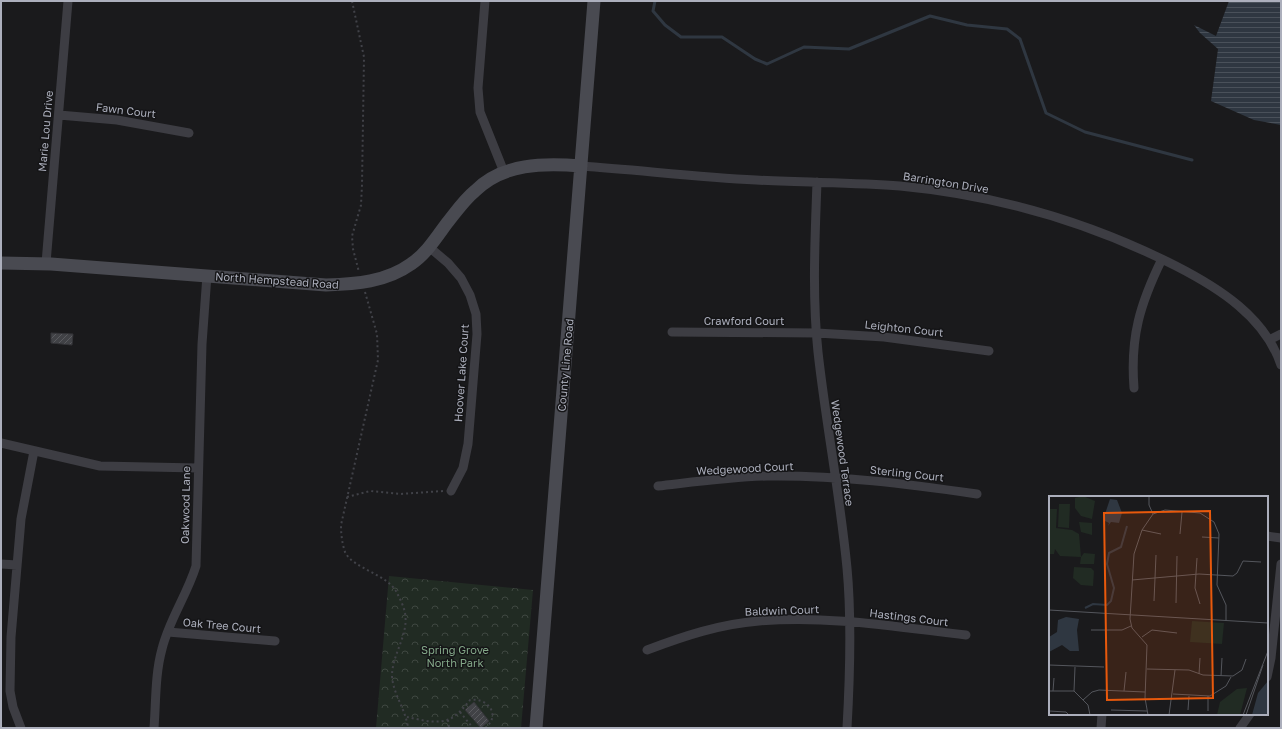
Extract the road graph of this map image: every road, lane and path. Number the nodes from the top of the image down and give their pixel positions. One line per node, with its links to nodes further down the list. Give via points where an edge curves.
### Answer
1 (68, 1): 5 (street, Marie Lou Drive)
2 (352, 1): 15 (path, via 364,57 361,205 352,236)
3 (486, 1): 8 (street, via 478,88 480,112)
4 (594, 1): 7 (main road, County Line Road)
5 (59, 115): 6 (street, Fawn Court, via 116,120); 13 (street, Marie Lou Drive)
6 (189, 133)
7 (581, 166): 8 (main road, North Hempstead Road, via 542,164); 9 (street, Barrington Drive, via 753,180); 54 (main road, County Line Road)
8 (504, 172): 10 (main road, North Hempstead Road, via 475,190)
9 (817, 182): 11 (street, Barrington Drive, via 900,186 998,202 1098,232); 17 (street, Wedgewood Terrace)
10 (429, 247): 15 (main road, North Hempstead Road, via 410,265 391,275); 28 (street, Hoover Lake Court, via 461,278 476,314 477,334 468,444 463,468)
11 (1162, 259): 19 (street, Barrington Drive, via 1219,290 1246,312); 22 (street, via 1146,292 1138,317 1133,358)
12 (1, 262): 13 (main road, North Hempstead Road)
13 (46, 263): 14 (main road, North Hempstead Road)
14 (207, 275): 15 (main road, North Hempstead Road, via 326,285); 25 (street, Oakwood Lane)
15 (362, 282): 30 (path, via 377,334 378,360)
16 (672, 332): 17 (street, Crawford Court)
17 (817, 333): 20 (street, Leighton Court, via 884,337); 26 (street, Wedgewood Terrace)
18 (1281, 334): 19 (street)
19 (1269, 340): 21 (street, Barrington Drive)
20 (989, 351)
21 (1281, 365)
22 (1134, 388)
23 (1, 443): 24 (street)
24 (34, 451): 25 (street, via 100,466); 35 (street, via 21,520)
25 (198, 468): 37 (street, Oakwood Lane, via 196,566)
26 (834, 479): 27 (street, Wedgewood Court, via 768,476); 29 (street, Sterling Court, via 885,482); 36 (street, Wedgewood Terrace, via 846,562)
27 (658, 486)
28 (451, 491): 30 (path, via 400,494 370,491)
29 (977, 494)
30 (347, 497): 46 (path, via 341,525 346,553 362,567 385,580 396,591 405,613 404,633 393,664 392,677)
31 (1268, 536): 32 (street)
32 (1281, 538)
33 (1, 564): 35 (street)
34 (1281, 564): 41 (street, via 1272,658)
35 (17, 565): 42 (street)
36 (850, 622): 38 (street, Hastings Court); 40 (street, Baldwin Court, via 791,619 758,621 709,629); 55 (street, Wedgewood Terrace)
37 (168, 632): 39 (street, Oak Tree Court); 49 (street, Oakwood Lane, via 159,664)
38 (966, 635)
39 (275, 641)
40 (647, 650)
41 (1268, 673)
42 (6, 691): 48 (street)
43 (459, 712): 47 (path); 52 (path); 53 (path, via 470,700 477,699 489,705 493,712 493,720)
44 (1102, 715): 56 (street)
45 (1249, 715): 57 (street)
46 (407, 717): 47 (path, via 433,722); 50 (path)
47 (448, 720): 51 (path)
48 (21, 728)
49 (154, 728)
50 (408, 728)
51 (450, 728)
52 (473, 728)
53 (485, 728)
54 (536, 728)
55 (847, 728)
56 (1101, 728)
57 (1240, 728)

